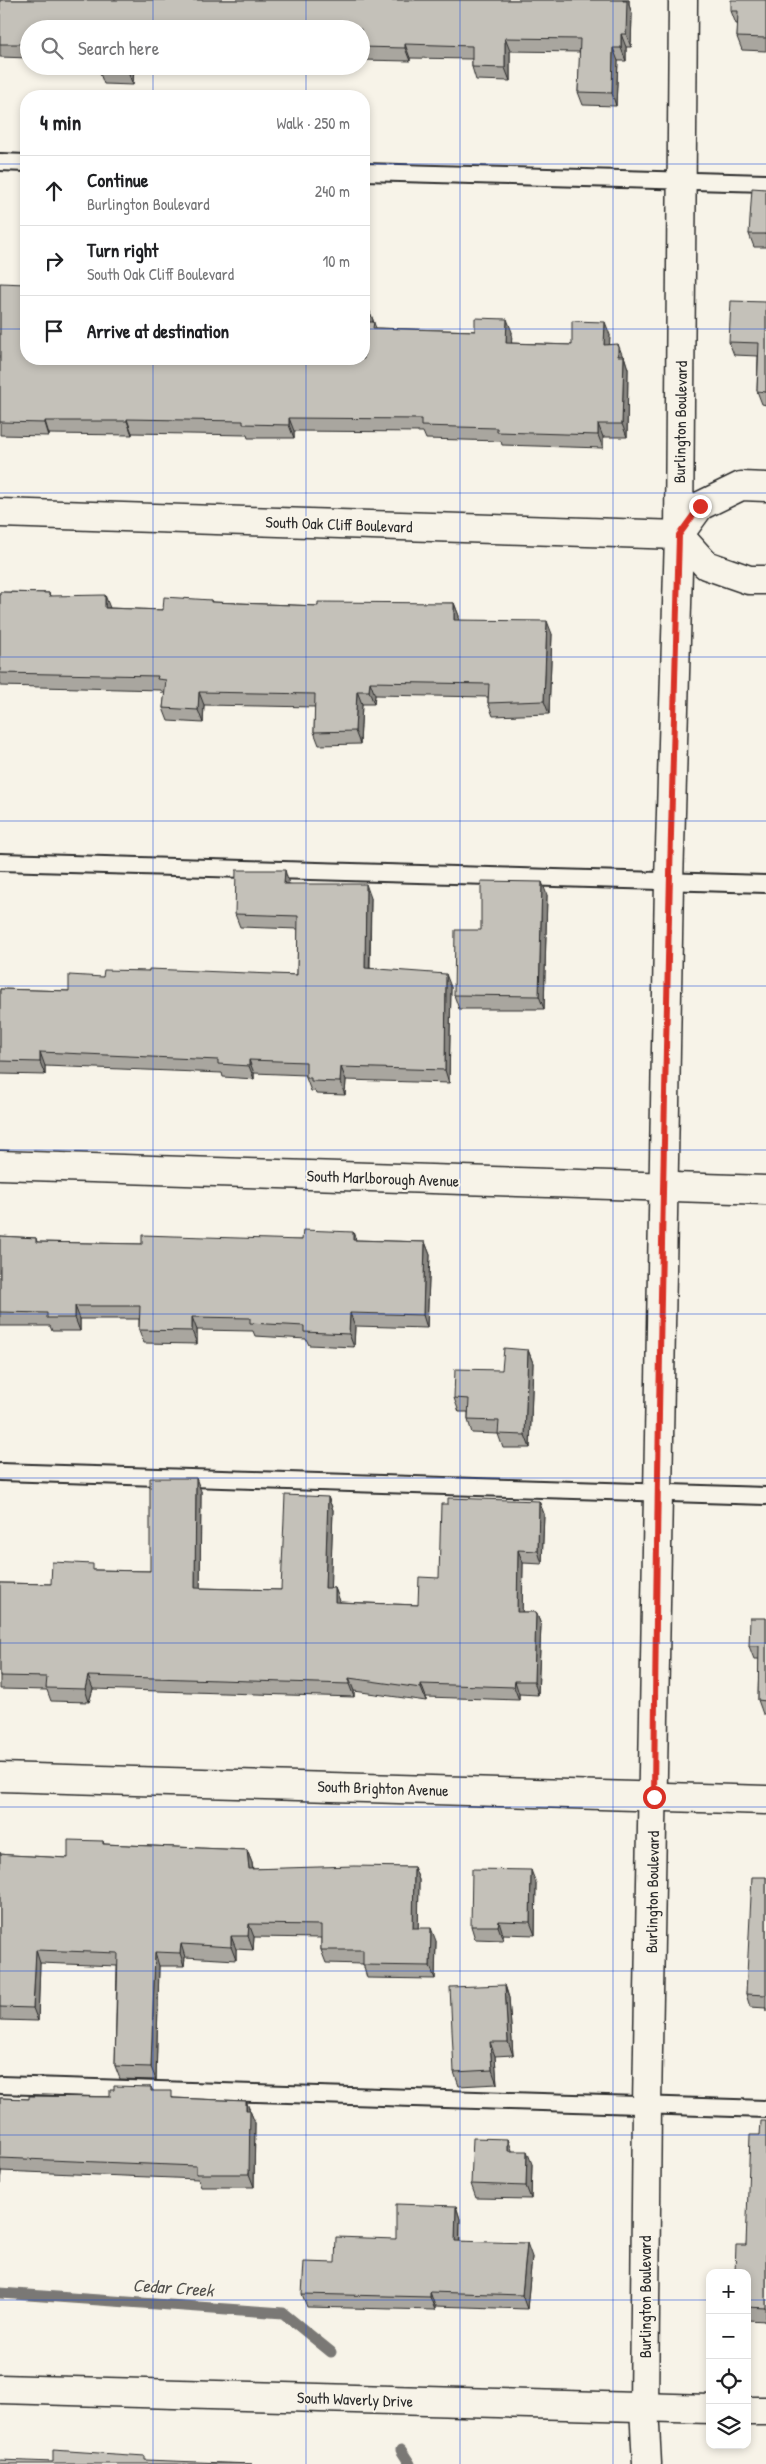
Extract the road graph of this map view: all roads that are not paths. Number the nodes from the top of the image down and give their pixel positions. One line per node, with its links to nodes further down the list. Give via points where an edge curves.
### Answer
1 (683, 0): 5 (street, Burlington Boulevard)
2 (0, 162): 3 (lane)
3 (20, 162)
4 (370, 172): 5 (lane)
5 (682, 181): 6 (lane); 9 (street, Burlington Boulevard)
6 (766, 183)
7 (766, 486): 9 (street, via 741,486 700,506)
8 (0, 513): 9 (street, South Oak Cliff Boulevard)
9 (679, 535): 10 (street, via 706,565 749,580); 12 (street, Burlington Boulevard)
10 (766, 580)
11 (0, 862): 12 (lane)
12 (669, 882): 13 (lane); 15 (street, Burlington Boulevard)
13 (766, 884)
14 (0, 1166): 15 (street, South Marlborough Avenue)
15 (664, 1187): 16 (street, South Marlborough Avenue); 18 (street, Burlington Boulevard)
16 (766, 1190)
17 (0, 1472): 18 (lane)
18 (657, 1492): 19 (lane); 21 (street, Burlington Boulevard)
19 (766, 1496)
20 (0, 1777): 21 (street, South Brighton Avenue)
21 (654, 1797): 22 (street, South Brighton Avenue); 24 (street, Burlington Boulevard)
22 (766, 1800)
23 (0, 2085): 24 (lane)
24 (647, 2105): 25 (lane); 27 (street, Burlington Boulevard)
25 (766, 2109)
26 (0, 2388): 27 (street, South Waverly Drive)
27 (644, 2407): 28 (street, South Waverly Drive); 31 (street, Burlington Boulevard)
28 (706, 2409)
29 (751, 2411): 30 (street)
30 (766, 2411)
31 (647, 2464)

